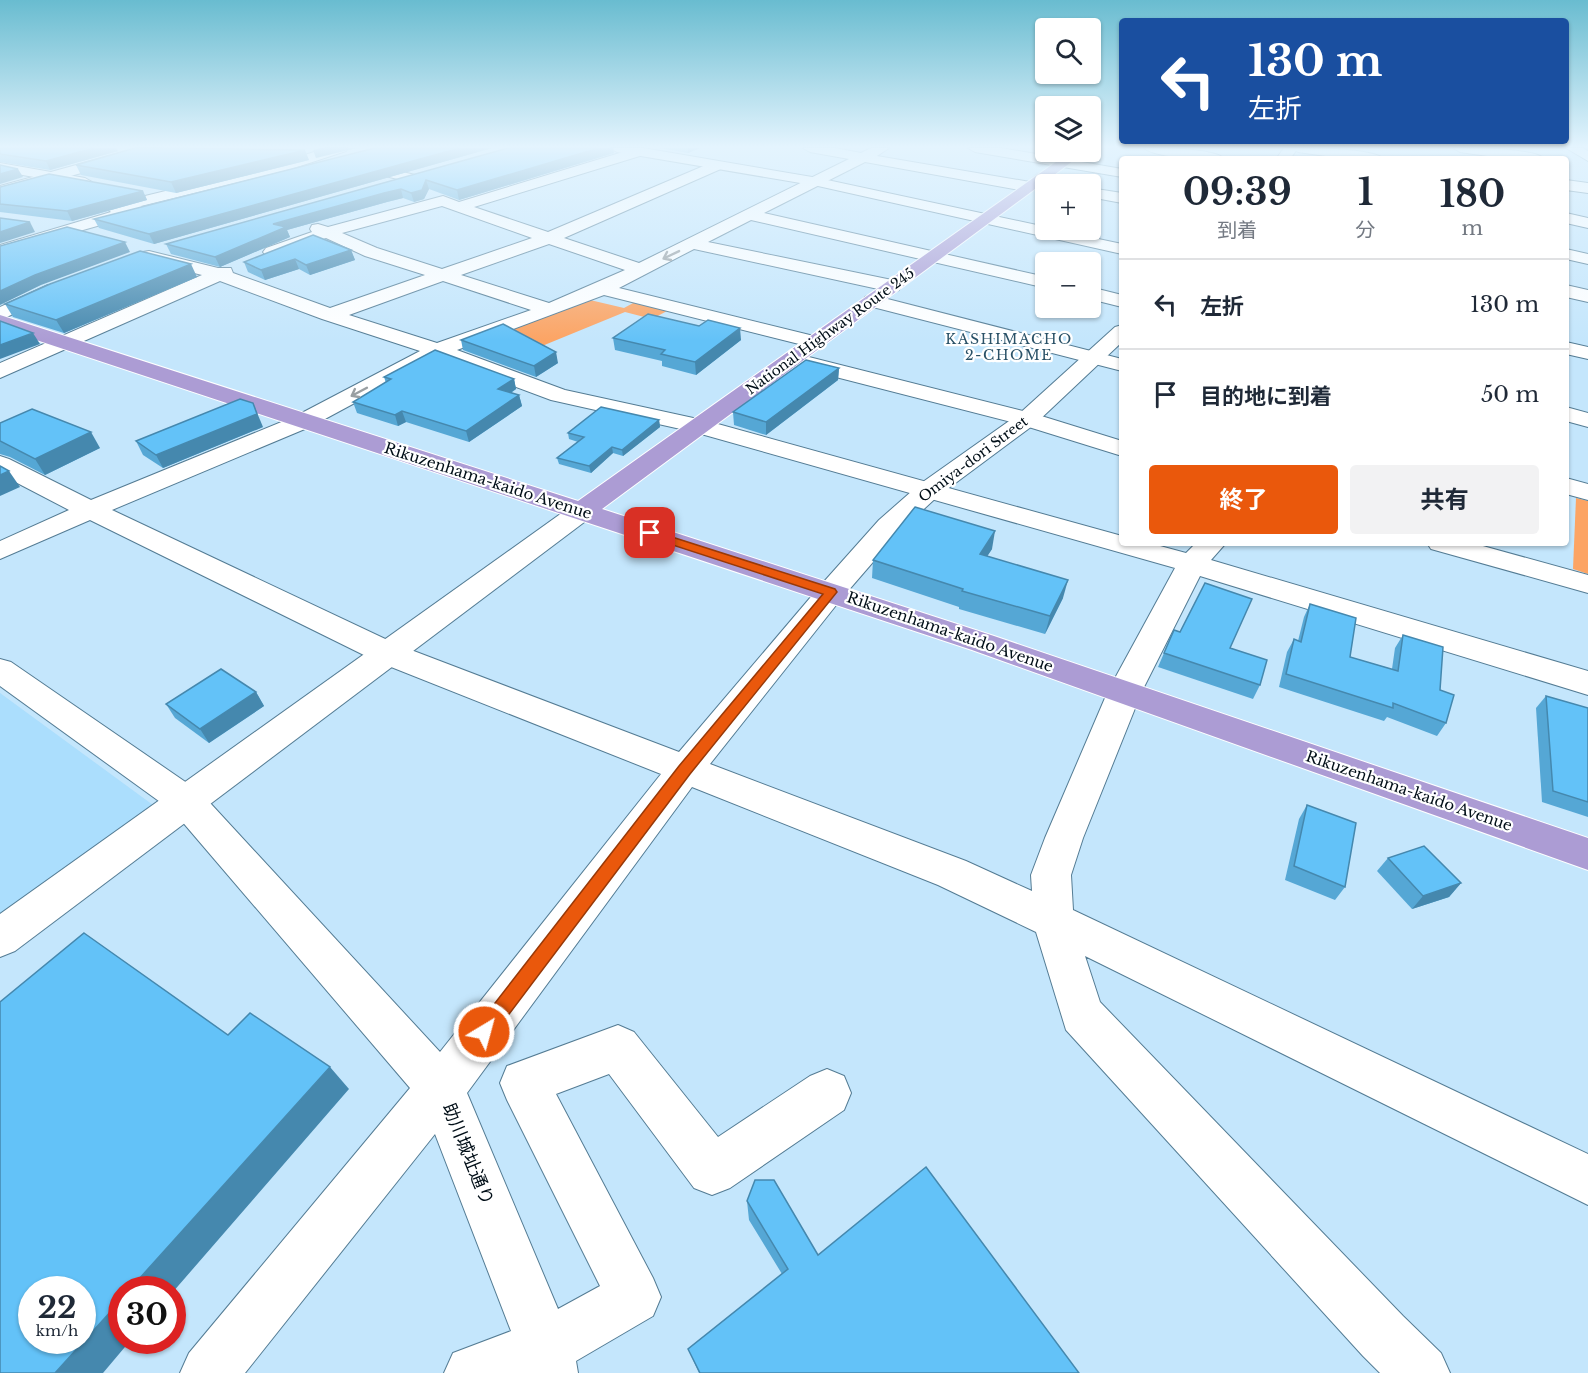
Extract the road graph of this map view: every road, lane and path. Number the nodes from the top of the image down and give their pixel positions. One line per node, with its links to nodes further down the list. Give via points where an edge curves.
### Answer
1 (108, 212): 15 (street)
2 (121, 212): 16 (street)
3 (415, 212): 17 (street)
4 (474, 212): 19 (street)
5 (609, 212): 19 (street)
6 (756, 212): 9 (street)
7 (958, 212): 10 (street)
8 (996, 212): 10 (highway, National Highway Route 245)
9 (750, 215): 21 (street); 26 (street)
10 (986, 218): 23 (street); 26 (highway, National Highway Route 245)
11 (1569, 219): 13 (street)
12 (305, 223): 17 (street)
13 (1588, 223)
14 (29, 224): 15 (street)
15 (48, 227): 16 (street); 20 (street)
16 (70, 228): 18 (street); 24 (street)
17 (325, 233): 27 (street); 32 (street)
18 (102, 236)
19 (549, 238): 30 (street); 32 (street)
20 (0, 242)
21 (693, 244): 30 (street, one-way to 30); 34 (street)
22 (173, 245): 31 (street, via 142,252)
23 (1119, 248)
24 (0, 251)
25 (1569, 255): 28 (street)
26 (934, 256): 33 (street); 34 (highway, National Highway Route 245)
27 (260, 257)
28 (1588, 259)
29 (239, 266): 31 (street)
30 (640, 270): 36 (street)
31 (219, 274): 44 (street); 47 (street)
32 (440, 276): 42 (street); 44 (street)
33 (1035, 280)
34 (892, 286): 41 (highway, National Highway Route 245)
35 (60, 287): 43 (street)
36 (602, 289): 42 (street); 48 (street)
37 (1569, 292): 39 (street)
38 (1101, 296): 40 (street)
39 (1588, 296)
40 (1119, 300)
41 (872, 302): 48 (highway, National Highway Route 245); 52 (street)
42 (550, 310): 50 (street)
43 (0, 314)
44 (329, 315): 50 (street)
45 (0, 321): 47 (highway, Rikuzenhama-kaido Avenue)
46 (1119, 334): 52 (street, Omiya-dori Street)
47 (65, 341): 55 (street); 59 (highway, Rikuzenhama-kaido Avenue)
48 (815, 342): 53 (highway, National Highway Route 245)
49 (1569, 349): 51 (street)
50 (437, 350): 59 (street, one-way to 59); 60 (street, via 559,394)
51 (1588, 352)
52 (1093, 358): 54 (street); 57 (street, Omiya-dori Street)
53 (792, 359): 57 (street); 60 (highway, National Highway Route 245)
54 (1119, 364)
55 (0, 371)
56 (1569, 415): 58 (street)
57 (1027, 419): 61 (street); 64 (street, Omiya-dori Street)
58 (1588, 420)
59 (304, 421): 66 (street); 67 (highway, Rikuzenhama-kaido Avenue)
60 (699, 426): 64 (street); 67 (highway, National Highway Route 245)
61 (1119, 448)
62 (0, 464): 66 (street)
63 (1569, 487): 65 (street)
64 (929, 490): 68 (street); 74 (street, Omiya-dori Street, via 889,526)
65 (1588, 492)
66 (90, 510): 71 (street); 75 (street)
67 (582, 511): 74 (highway, Rikuzenhama-kaido Avenue); 75 (street)
68 (1119, 535)
69 (1168, 546): 72 (street)
70 (1452, 546): 73 (street)
71 (0, 551)
72 (1202, 554): 77 (street); 78 (street)
73 (1588, 584)
74 (831, 592): 78 (highway, Rikuzenhama-kaido Avenue); 79 (street, 助川城址通り)
75 (387, 653): 79 (street); 80 (street)
76 (0, 670): 80 (street)
77 (1588, 683)
78 (1125, 691): 81 (highway, Rikuzenhama-kaido Avenue); 82 (street, via 1051,875)
79 (685, 770): 82 (street, via 951,873); 84 (street, 助川城址通り)
80 (187, 802): 83 (street); 84 (street)
81 (1588, 854)
82 (1053, 920): 86 (street); 90 (street, via 1082,1015)
83 (0, 938)
84 (441, 1088): 87 (street, 助川城址通り); 88 (street)
85 (827, 1093): 87 (street, via 712,1170 618,1048 524,1083 634,1297)
86 (1588, 1180)
87 (547, 1360): 89 (street)
88 (209, 1373)
89 (473, 1373)
90 (1421, 1373)

